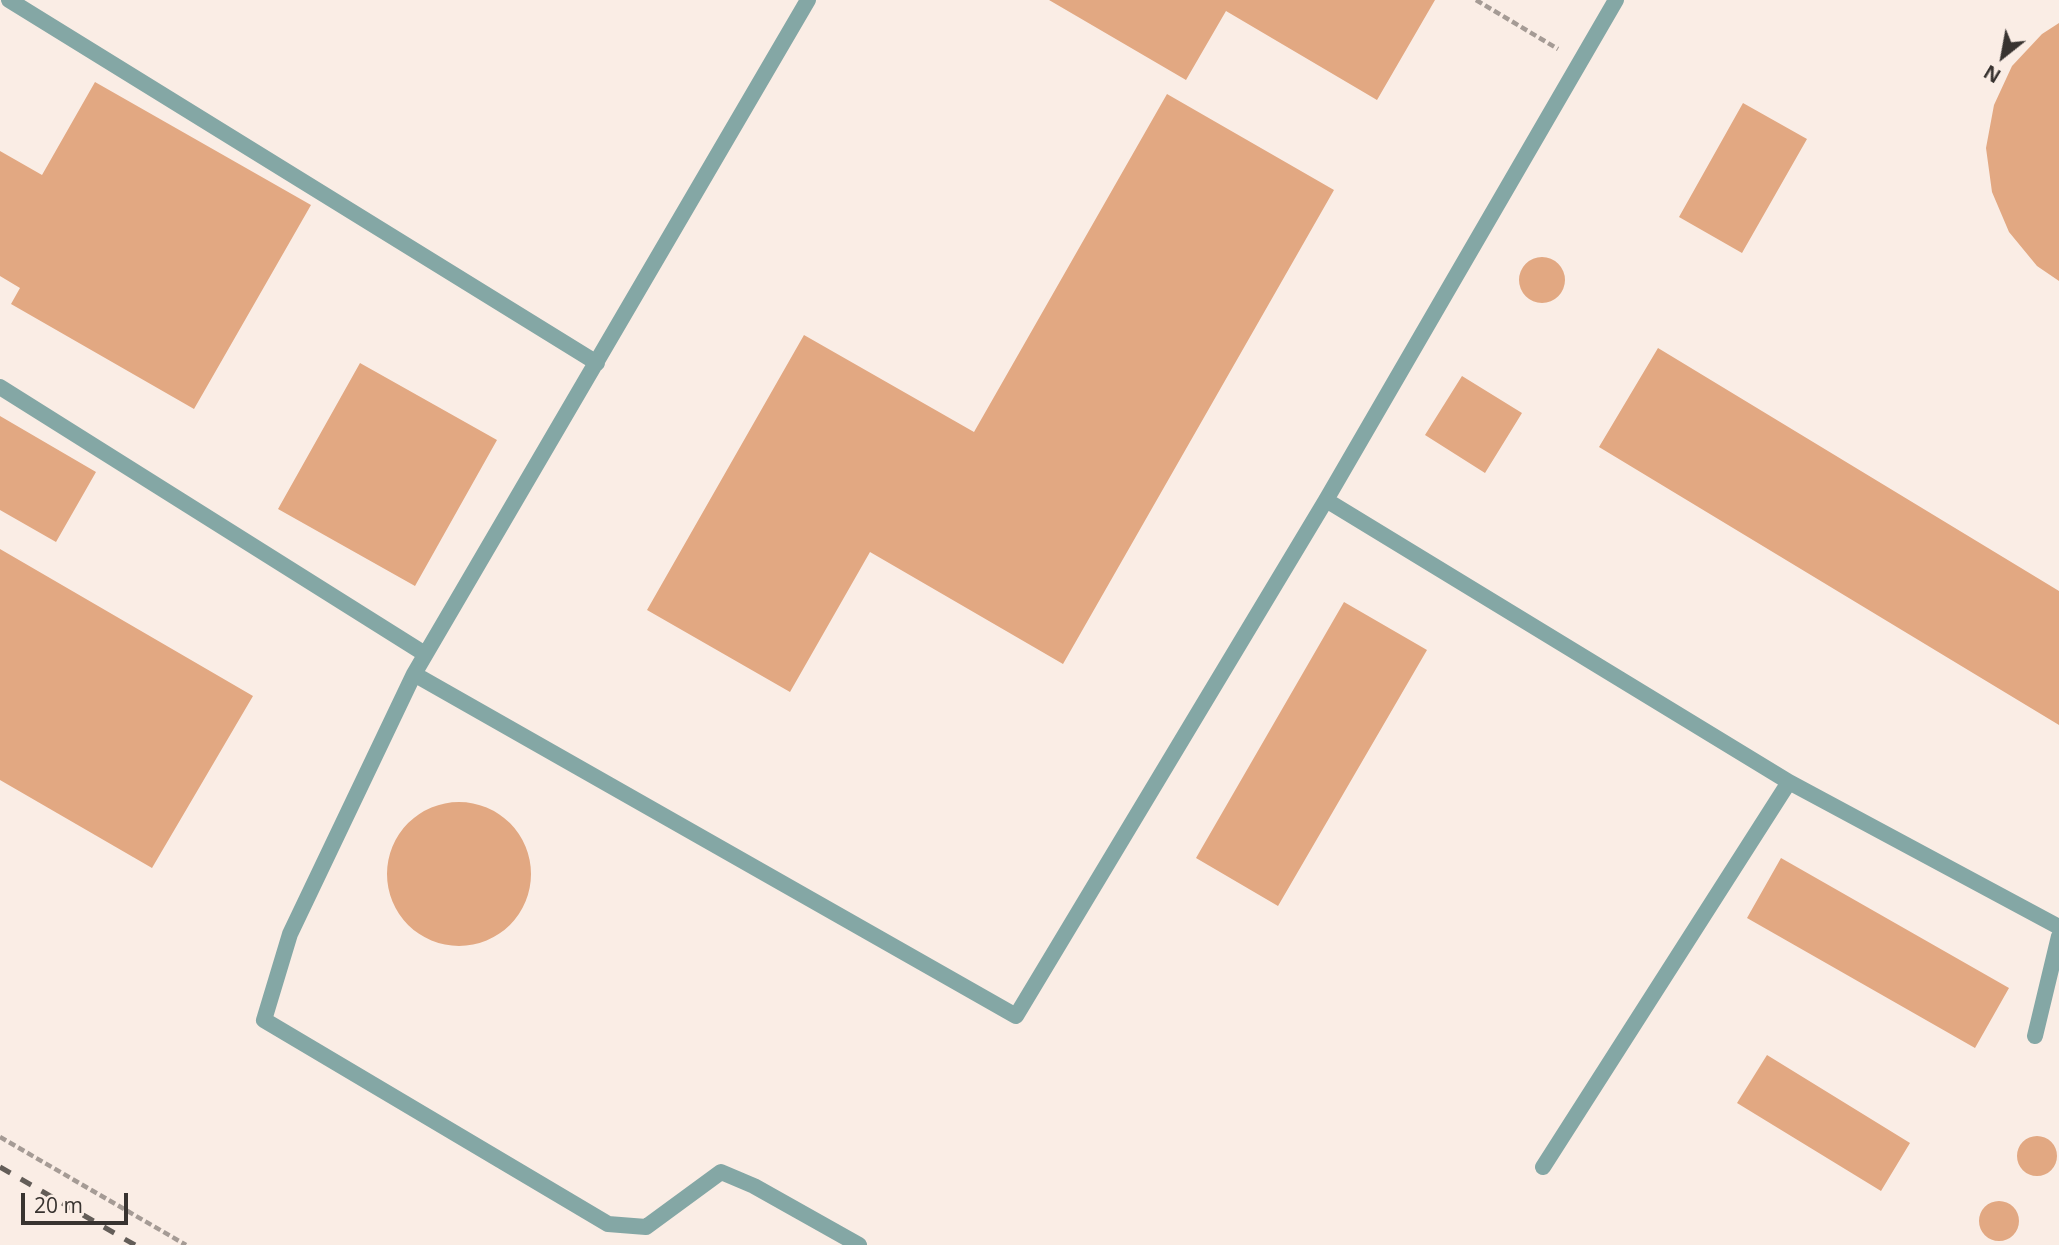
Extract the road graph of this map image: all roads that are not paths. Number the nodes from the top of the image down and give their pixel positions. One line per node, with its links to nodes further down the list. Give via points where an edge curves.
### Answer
1 (9, 0): 4 (lane)
2 (808, 0): 4 (lane)
3 (1616, 0): 6 (lane)
4 (597, 363): 7 (lane)
5 (0, 387): 7 (lane)
6 (1326, 500): 8 (lane, via 1016,1016); 9 (lane)
7 (425, 654): 8 (lane)
8 (414, 674): 14 (lane, via 290,934 264,1020 608,1224 646,1227 721,1172 754,1185)
9 (1789, 782): 10 (lane); 13 (lane)
10 (2059, 927)
11 (2059, 936): 12 (lane)
12 (2035, 1036)
13 (1543, 1167)
14 (859, 1245)

